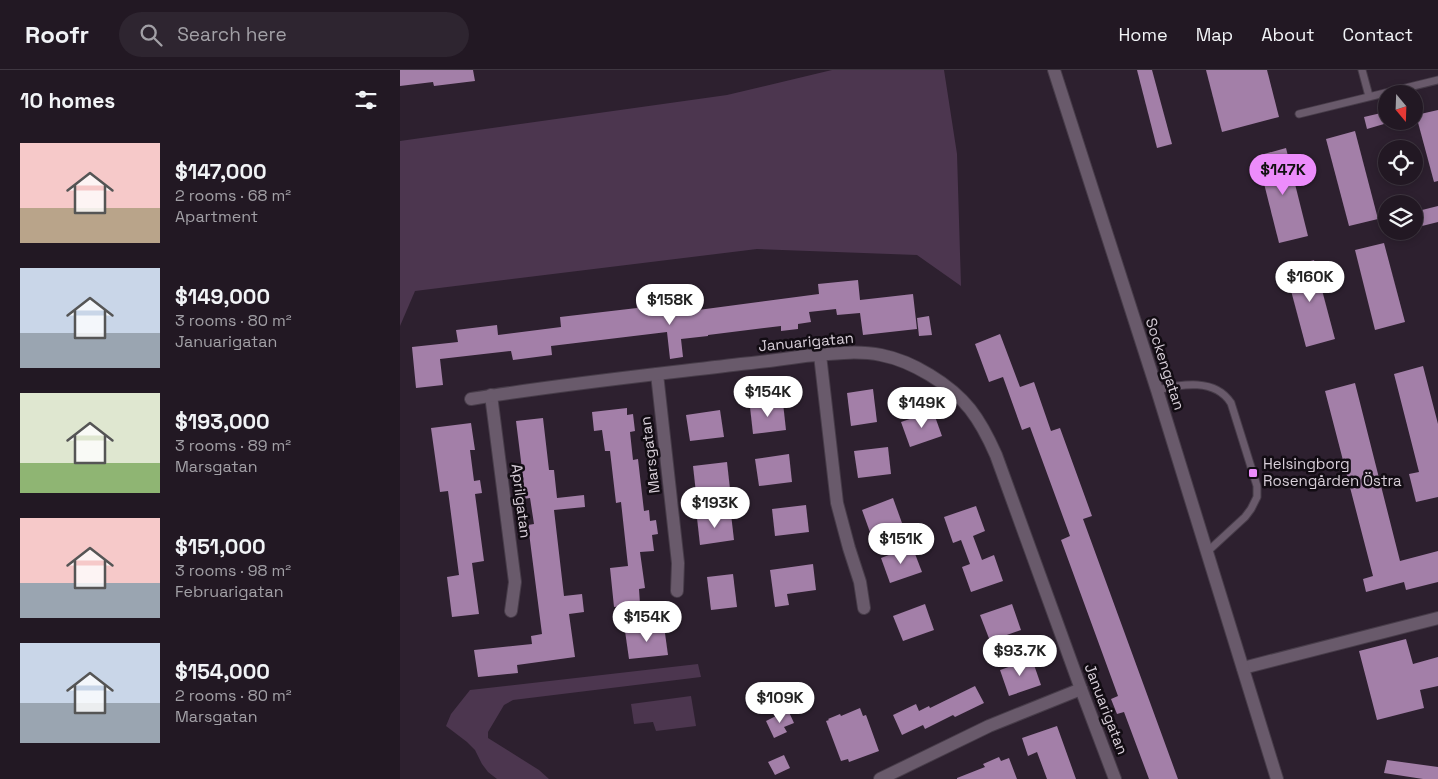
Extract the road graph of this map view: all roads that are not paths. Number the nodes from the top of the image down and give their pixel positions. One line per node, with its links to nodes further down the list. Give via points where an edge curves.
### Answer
1 (1054, 70): 8 (street, Sockengatan)
2 (1362, 70): 4 (lane)
3 (1438, 80): 4 (lane)
4 (1369, 96): 5 (lane)
5 (1299, 114)
6 (820, 355): 7 (street, Januarigatan); 13 (street, via 837,503 860,582); 17 (street, Januarigatan, via 866,353 894,358 939,381 970,408 996,455)
7 (657, 374): 9 (street, Januarigatan); 12 (street, Marsgatan, via 678,564)
8 (1157, 390): 11 (street, Sockengatan); 11 (lane, via 1193,384 1224,394 1231,403 1257,486 1257,497 1245,517)
9 (491, 395): 10 (street, Januarigatan); 14 (street, Aprilgatan, via 515,582)
10 (471, 398)
11 (1207, 552): 16 (street, Sockengatan)
12 (677, 591)
13 (864, 608)
14 (511, 611)
15 (1438, 618): 16 (street)
16 (1243, 668): 20 (street, Sockengatan)
17 (1081, 690): 18 (street, via 989,726); 19 (street, Januarigatan)
18 (880, 779)
19 (1115, 779)
20 (1277, 779)

